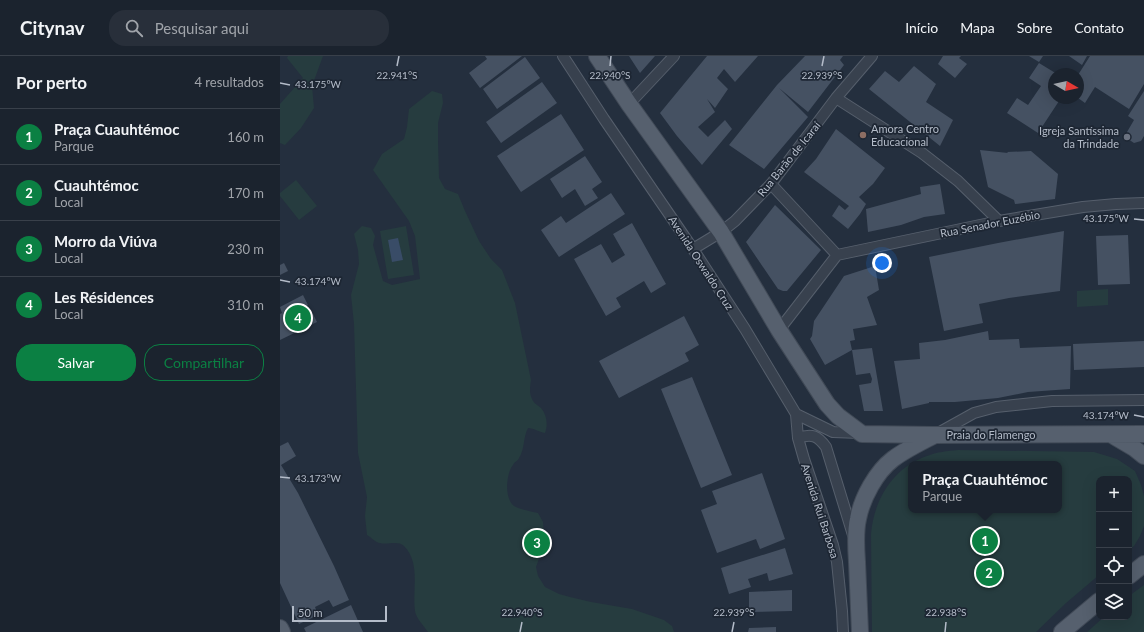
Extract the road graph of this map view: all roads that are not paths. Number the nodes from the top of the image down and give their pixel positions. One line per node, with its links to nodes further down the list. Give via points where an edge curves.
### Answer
1 (563, 56): 11 (street, Avenida Oswaldo Cruz)
2 (597, 56): 6 (main road)
3 (674, 56): 6 (street)
4 (872, 56): 5 (street, Rua Barão de Icaraí)
5 (836, 98): 7 (street, Rua Barão de Icaraí); 9 (street, via 922,153 958,181)
6 (629, 104): 10 (main road)
7 (771, 184): 10 (street, Rua Barão de Icaraí); 12 (street)
8 (1144, 203): 9 (street, Rua Senador Euzébio, via 1083,207)
9 (999, 221): 12 (street, Rua Senador Euzébio)
10 (721, 232): 11 (street, Rua Barão de Icaraí); 13 (main road)
11 (693, 249): 15 (street, Avenida Oswaldo Cruz)
12 (837, 255): 13 (street)
13 (779, 330): 16 (main road, via 827,404)
14 (1144, 400): 19 (street, Praia do Flamengo, via 1052,401 996,407 974,413)
15 (796, 414): 16 (street, via 833,432); 20 (street, Avenida Rui Barbosa)
16 (862, 434): 19 (main road)
17 (1109, 434): 18 (main road, Praia do Flamengo); 19 (main road, Praia do Flamengo); 21 (main road)
18 (1144, 434)
19 (934, 435): 22 (main road, via 892,460 878,475 862,504 857,520)
20 (798, 438): 22 (street, via 811,435 817,437 826,447); 28 (street, Avenida Rui Barbosa, via 837,562)
21 (1144, 456)
22 (856, 545): 29 (main road)
23 (1144, 564): 24 (main road)
24 (1132, 574)
25 (1096, 604): 30 (main road)
26 (280, 628): 27 (main road)
27 (282, 632)
28 (843, 632)
29 (860, 632)
30 (1062, 632)

